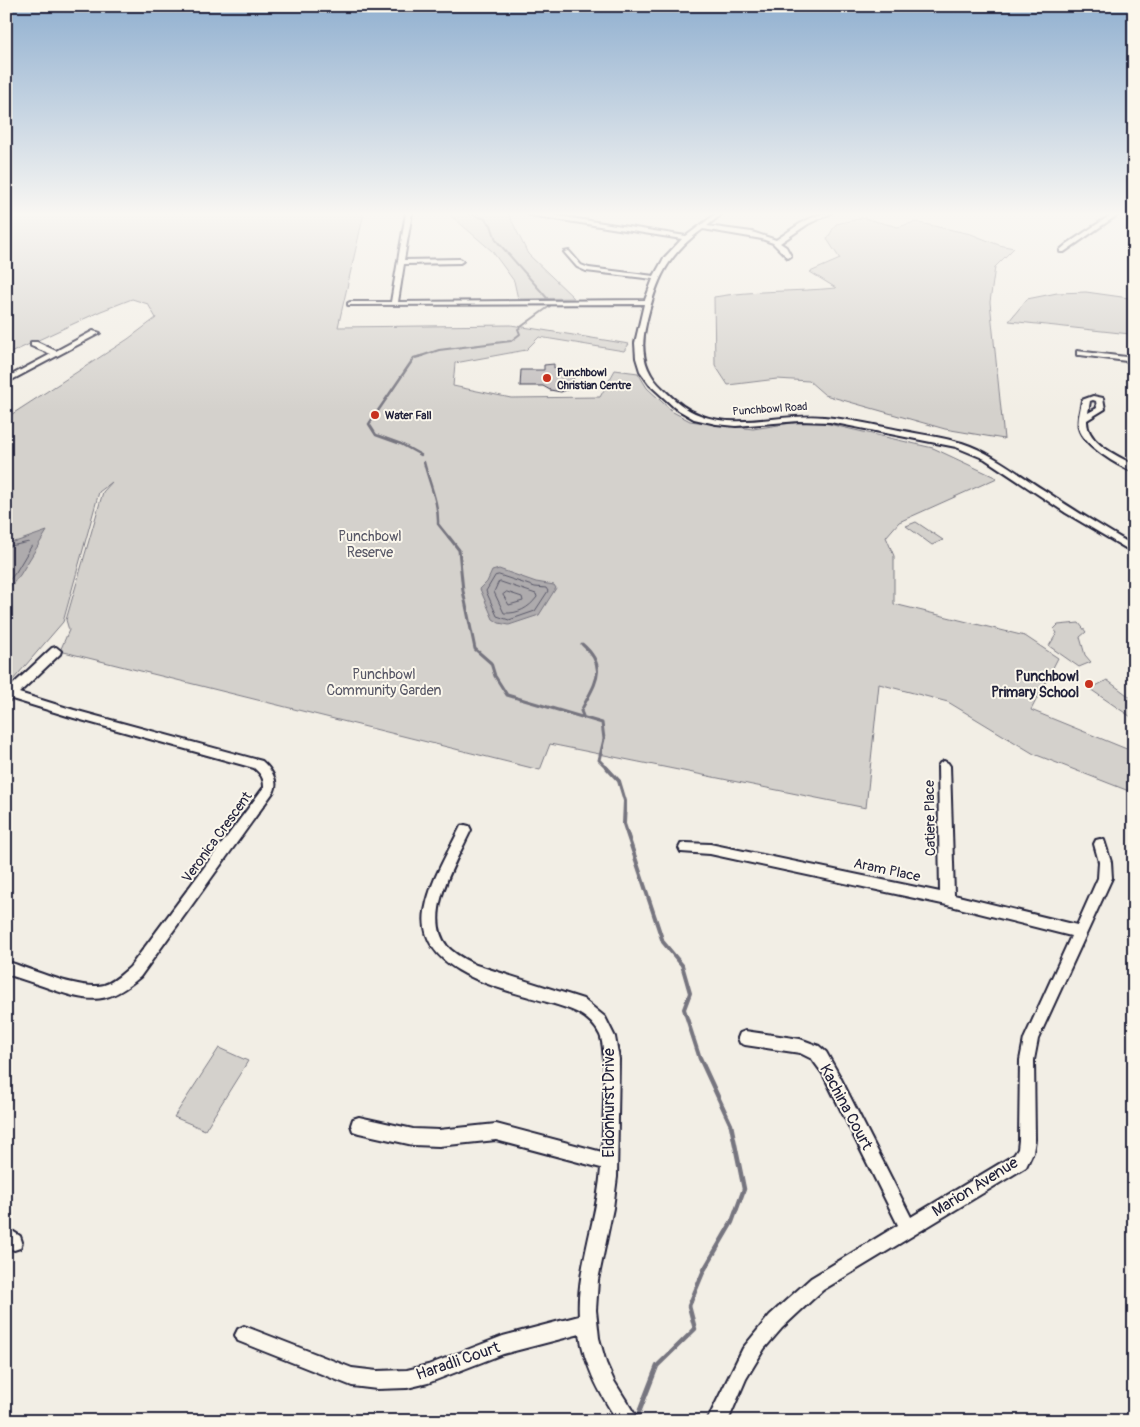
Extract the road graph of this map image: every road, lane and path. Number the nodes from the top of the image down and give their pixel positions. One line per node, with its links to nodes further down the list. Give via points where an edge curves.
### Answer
1 (398, 280): 5 (street)
2 (656, 280): 3 (street, Punchbowl Road)
3 (649, 302): 5 (street); 14 (street, Punchbowl Road, via 638,347 642,369 660,392 689,413 736,424 798,418 828,419 959,445 991,459)
4 (350, 304): 5 (street)
5 (394, 304)
6 (96, 333): 9 (street)
7 (34, 344): 9 (street)
8 (1080, 352): 10 (street)
9 (56, 354): 11 (street)
10 (1134, 360)
11 (6, 381)
12 (1085, 418): 13 (street, via 1084,430 1094,443)
13 (1134, 469)
14 (1134, 550)
15 (56, 651): 16 (street)
16 (8, 696): 23 (street, Veronica Crescent, via 258,764 266,770 270,788 141,964 123,983 93,994)
17 (944, 766): 21 (street, Catiere Place)
18 (465, 830): 26 (street, Eldonhurst Drive, via 432,910 433,934 448,957 462,965 578,1004 602,1023 609,1039 611,1063)
19 (1100, 844): 22 (street, Marion Avenue, via 1105,878)
20 (685, 848): 21 (street, Aram Place, via 710,849)
21 (947, 899): 22 (street, Aram Place)
22 (1081, 932): 27 (street, Marion Avenue, via 1029,1045 1027,1136 1023,1157)
23 (6, 967)
24 (745, 1038): 27 (street, Kachina Court, via 814,1051 834,1080)
25 (359, 1125): 26 (street, via 413,1137 439,1138 496,1132)
26 (610, 1162): 28 (street, Eldonhurst Drive, via 589,1289)
27 (908, 1228): 31 (street, Marion Avenue, via 817,1284 773,1324 742,1366)
28 (587, 1323): 29 (street, Haradli Court, via 503,1345 407,1379 352,1377); 30 (street, Eldonhurst Drive, via 601,1376)
29 (244, 1335)
30 (625, 1414)
31 (716, 1421)

